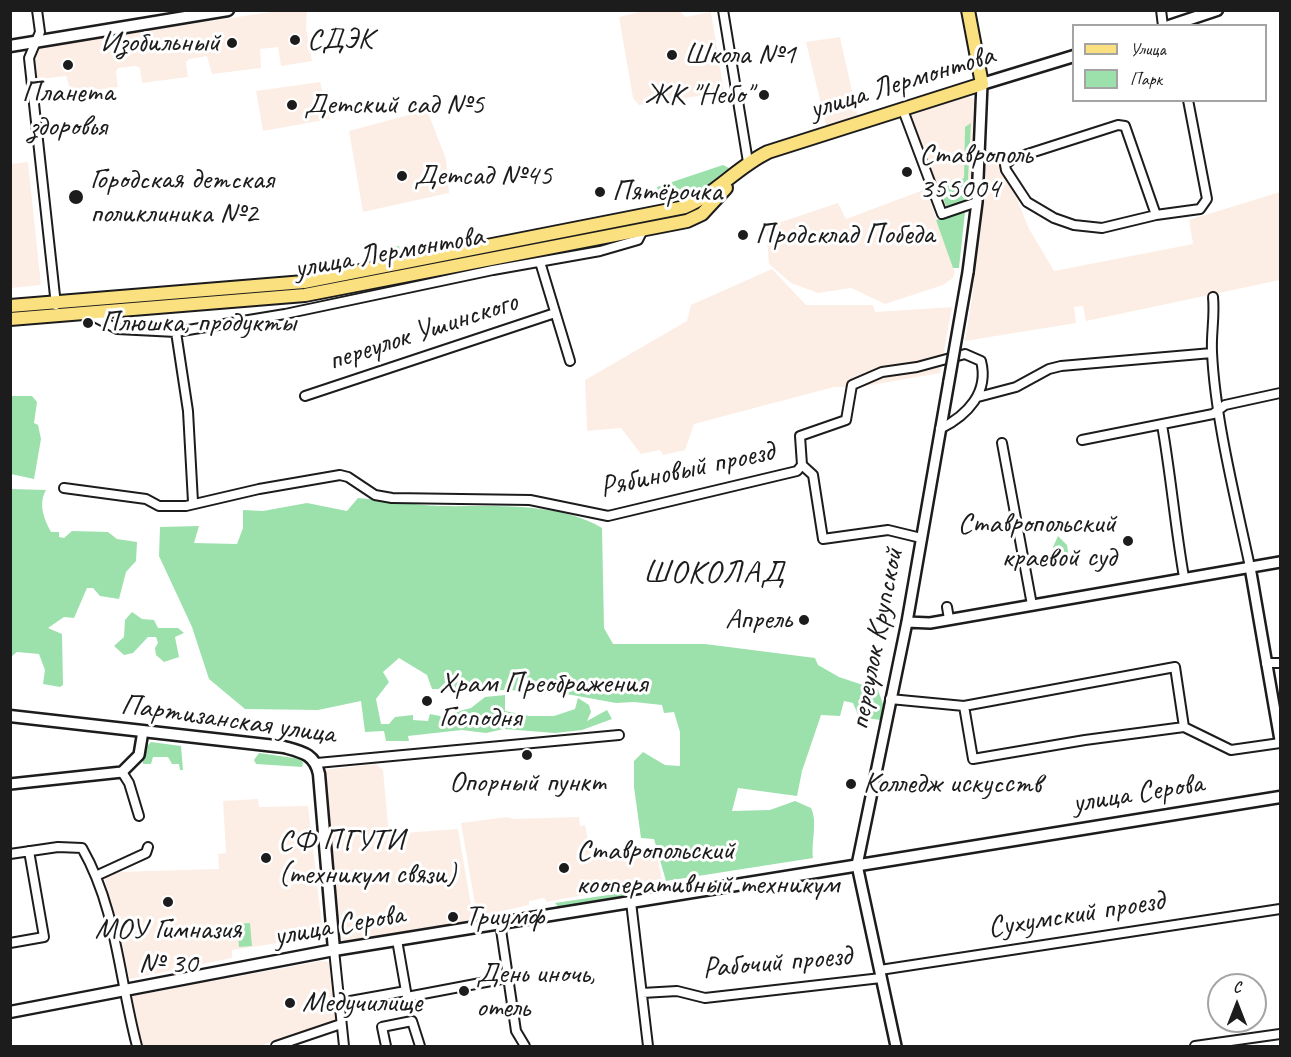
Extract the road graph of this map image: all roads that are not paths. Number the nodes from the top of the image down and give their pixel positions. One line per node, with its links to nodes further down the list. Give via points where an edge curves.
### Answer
1 (37, 10): 9 (street, via 40,32)
2 (228, 10): 9 (main road)
3 (723, 10): 15 (street)
4 (968, 10): 12 (main road)
5 (1161, 10): 7 (street)
6 (1217, 10): 8 (main road)
7 (1169, 24)
8 (1173, 24)
9 (36, 41): 10 (main road); 24 (street, via 29,58)
10 (10, 46)
11 (1072, 57): 12 (main road, улица Лермонтова)
12 (982, 84): 14 (main road, улица Лермонтова); 16 (street)
13 (1188, 102): 18 (street, via 1207,198 1200,209)
14 (903, 110): 15 (main road, улица Лермонтова); 16 (street, via 942,214)
15 (748, 162): 17 (main road, улица Лермонтова, via 710,194); 19 (main road, улица Лермонтова, via 702,214)
16 (977, 202): 36 (street, переулок Крупской, bridge)
17 (685, 207): 19 (main road, via 697,212); 24 (main road, улица Лермонтова, via 304,282)
18 (1156, 215): 18 (street, via 1125,126 1012,159 1005,165 1027,202 1074,225 1102,228)
19 (687, 221): 20 (main road, улица Лермонтова)
20 (643, 230): 21 (street, via 638,240 630,243); 26 (main road, улица Лермонтова, via 305,295)
21 (540, 262): 25 (street, переулок Ушинского); 28 (street)
22 (1213, 297): 29 (street)
23 (10, 306): 24 (main road, улица Лермонтова)
24 (57, 309): 26 (main road, улица Лермонтова); 27 (main road, улица Лермонтова)
25 (555, 313): 30 (street, переулок Ушинского); 32 (street, переулок Ушинского)
26 (88, 314): 28 (street, via 117,329)
27 (10, 319)
28 (176, 332): 41 (street, via 188,411)
29 (1212, 353): 33 (street, via 1061,366 1016,387); 34 (street)
30 (570, 361)
31 (1281, 393): 34 (street, via 1225,405)
32 (305, 396)
33 (978, 397): 36 (street); 39 (street, Рябиновый проезд, via 985,382 981,361 975,356 965,354 882,372 852,385 846,420 800,436)
34 (1220, 410): 35 (street); 44 (street)
35 (1162, 425): 37 (street); 45 (street)
36 (940, 429): 42 (street, переулок Крупской)
37 (1082, 441)
38 (1002, 443): 46 (street)
39 (802, 465): 41 (street, Рябиновый проезд, via 790,474 608,516 530,500 392,498 375,495 340,475); 42 (street, Рябиновый проезд, via 813,475 823,539 888,530)
40 (64, 488): 41 (street, Рябиновый проезд, via 146,499 159,506 186,506)
41 (194, 502)
42 (921, 538): 49 (street, переулок Крупской)
43 (1281, 562): 44 (street)
44 (1250, 567): 45 (street); 50 (street)
45 (1184, 577): 46 (street)
46 (1032, 605): 48 (street)
47 (947, 607): 48 (street)
48 (949, 620): 49 (street)
49 (907, 622): 52 (street, переулок Крупской)
50 (1266, 663): 51 (street); 58 (street)
51 (1281, 663)
52 (890, 699): 53 (street); 67 (street, переулок Крупской)
53 (964, 706): 55 (street, via 973,759); 55 (street, via 1175,667)
54 (10, 716): 56 (main road, Партизанская улица)
55 (1184, 727): 58 (street, via 1230,750)
56 (143, 731): 59 (main road, Партизанская улица, via 284,747 308,754); 60 (street, via 139,755)
57 (619, 735): 59 (street, Партизанская улица)
58 (1281, 742)
59 (317, 762): 74 (main road)
60 (122, 772): 61 (street); 63 (street)
61 (10, 784)
62 (1281, 797): 67 (main road, улица Серова)
63 (139, 816)
64 (148, 847): 68 (street, via 139,858)
65 (28, 851): 66 (street); 68 (street, via 82,848); 73 (street, via 44,937)
66 (10, 854)
67 (857, 865): 69 (main road, улица Серова); 75 (street, переулок Крупской)
68 (98, 875): 77 (street)
69 (631, 902): 71 (main road, улица Серова); 79 (street)
70 (1281, 909): 75 (street, Сухумский проезд)
71 (500, 923): 72 (main road, улица Серова); 76 (street)
72 (397, 940): 74 (main road, улица Серова); 78 (street)
73 (10, 943)
74 (334, 950): 77 (main road, улица Серова); 80 (street)
75 (880, 974): 79 (street, Рабочий проезд, via 705,998 677,991); 91 (street, переулок Крупской)
76 (507, 978): 78 (street, via 407,997); 89 (street, via 516,1031)
77 (124, 991): 81 (main road, улица Серова); 84 (street)
78 (406, 991): 80 (street)
79 (642, 993): 90 (street)
80 (339, 1003): 82 (street)
81 (10, 1012)
82 (342, 1024): 85 (street); 86 (street)
83 (1281, 1034): 92 (street)
84 (137, 1047)
85 (276, 1047)
86 (344, 1047)
87 (386, 1047): 88 (street, via 382,1027 412,1021)
88 (420, 1047)
89 (525, 1047)
90 (648, 1047)
91 (896, 1047)
92 (1195, 1047)

